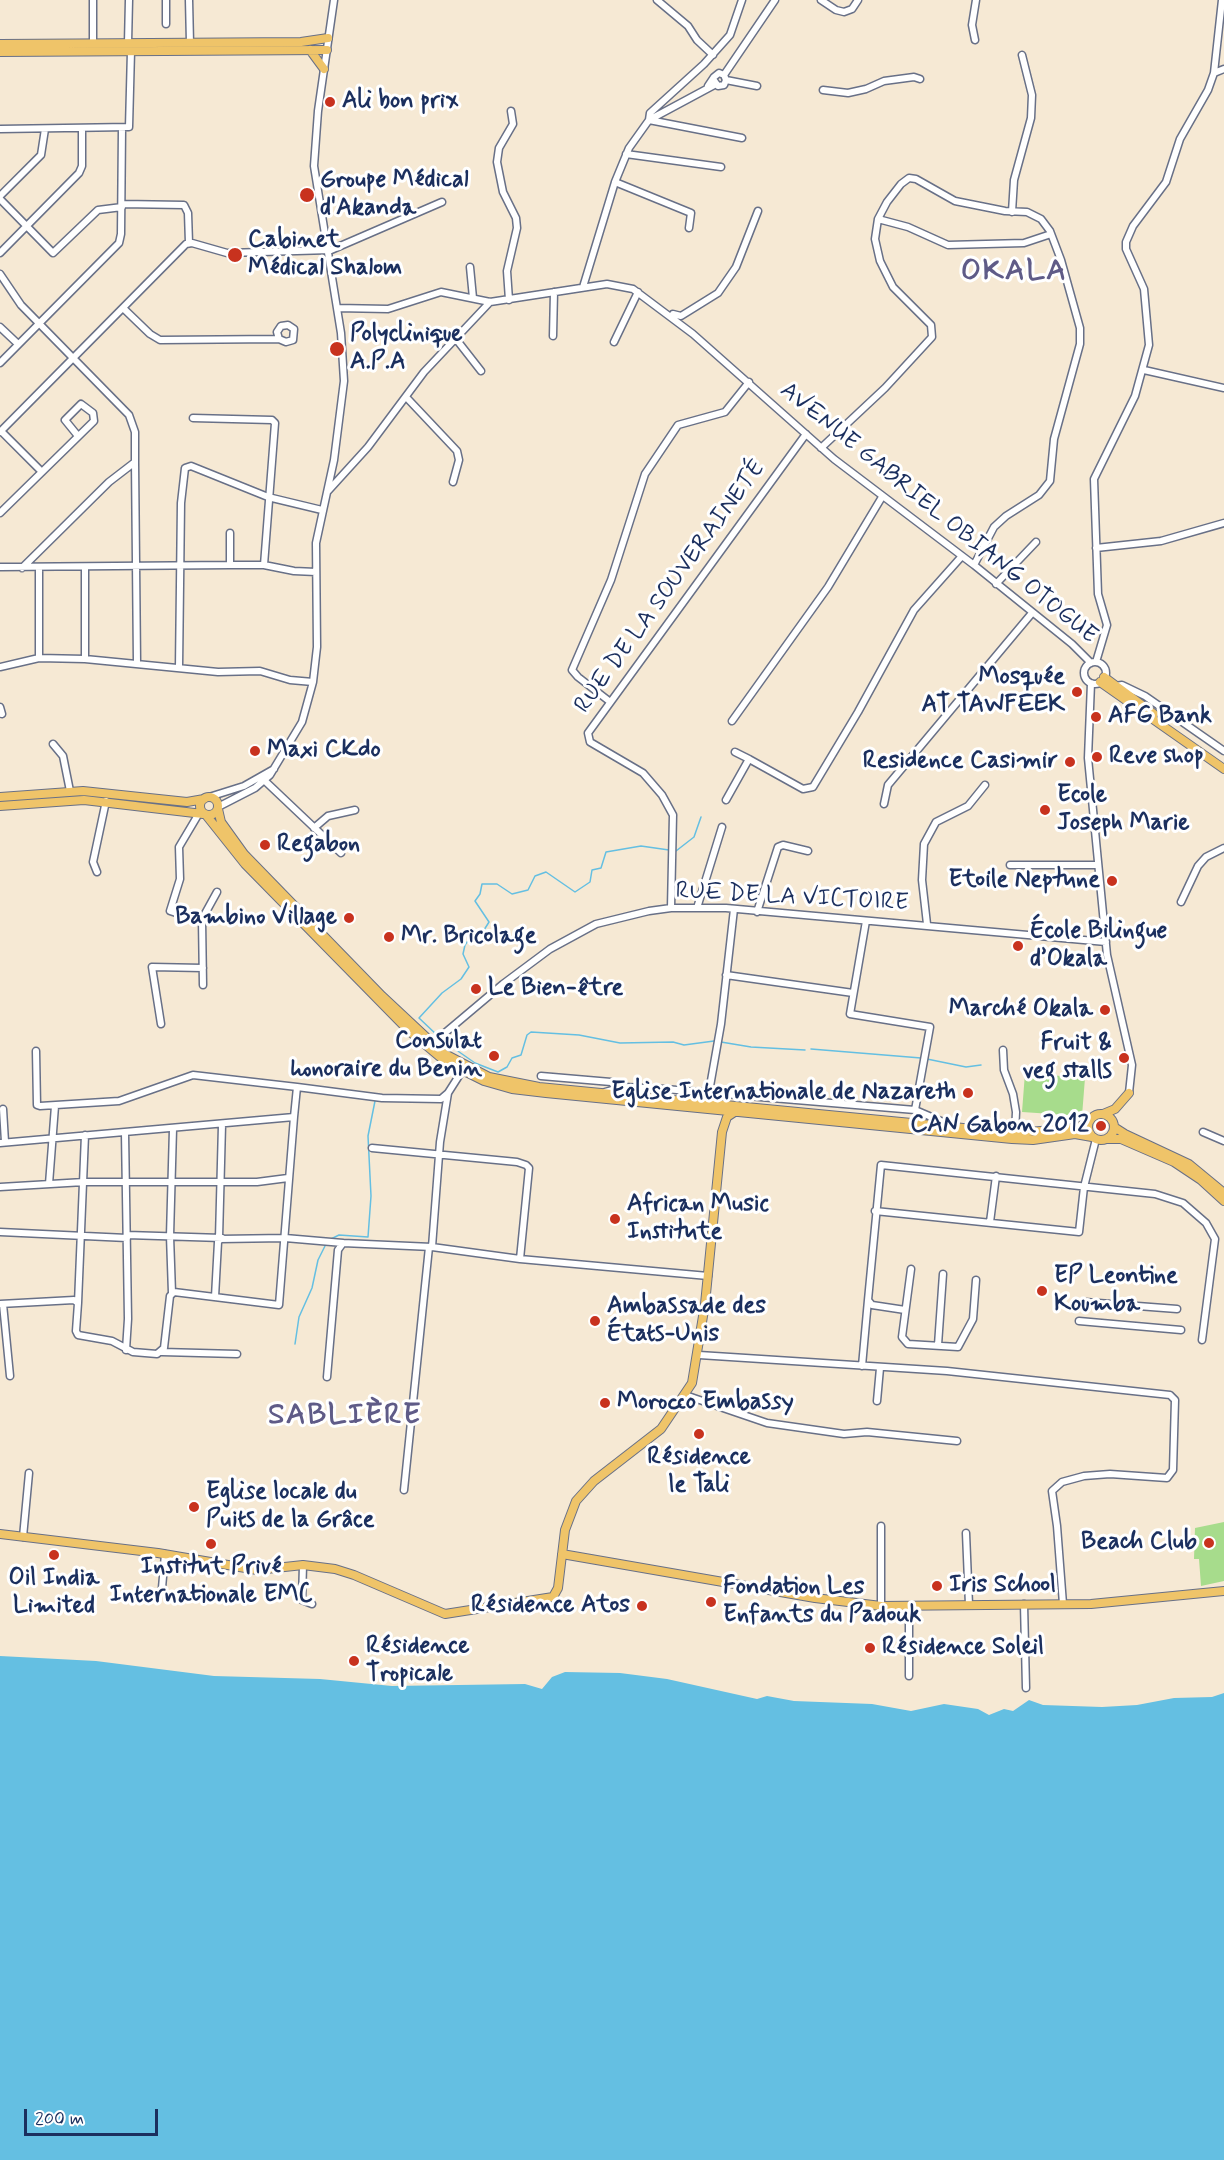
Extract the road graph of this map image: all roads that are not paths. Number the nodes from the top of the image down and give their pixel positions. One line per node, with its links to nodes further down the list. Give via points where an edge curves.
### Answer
1 (93, 0): 18 (street)
2 (129, 0): 19 (street)
3 (166, 0): 13 (street)
4 (189, 0): 16 (street)
5 (334, 0): 14 (street)
6 (657, 0): 23 (street, via 688,26)
7 (742, 0): 23 (street, via 730,35)
8 (775, 0): 28 (street)
9 (821, 0): 10 (street, via 844,12)
10 (858, 0)
11 (976, 0): 15 (street, via 972,25)
12 (1222, 0): 27 (street)
13 (166, 24)
14 (328, 38): 16 (main road, via 302,42); 21 (street)
15 (975, 40)
16 (190, 43): 19 (main road)
17 (0, 44): 18 (main road)
18 (93, 44): 19 (main road)
19 (129, 47): 20 (main road); 22 (main road); 37 (street, via 131,122)
20 (310, 50): 21 (main road); 25 (main road)
21 (327, 50): 25 (street)
22 (0, 52)
23 (713, 55): 33 (street, via 650,113)
24 (1022, 55): 46 (street, via 1032,95 1031,118 1014,180)
25 (324, 69): 52 (street, via 314,147)
26 (1224, 69): 27 (street)
27 (1214, 73): 74 (street, via 1180,139 1166,182 1133,226 1126,242 1146,302 1149,345)
28 (725, 77): 30 (street); 33 (street, via 716,74 715,82)
29 (920, 79): 31 (street, via 884,81 848,93)
30 (757, 86)
31 (823, 90)
32 (511, 111): 60 (street, via 513,124 499,148 497,162 503,192 518,228 507,271)
33 (649, 120): 38 (street); 39 (street)
34 (82, 128): 36 (street); 37 (street); 48 (street, via 80,170)
35 (0, 129): 36 (street)
36 (45, 129): 42 (street, via 41,155)
37 (122, 129): 44 (street)
38 (742, 138)
39 (626, 154): 40 (street); 41 (street)
40 (721, 168)
41 (615, 182): 49 (street, via 691,213); 56 (street)
42 (0, 197): 48 (street)
43 (442, 202): 52 (street)
44 (122, 205): 48 (street, via 98,210 55,253); 51 (street, via 184,205); 65 (street, via 118,243)
45 (758, 211): 64 (street, via 736,267 723,287 687,313)
46 (1012, 212): 47 (street, via 955,201 909,178 891,194); 50 (street, via 1034,215)
47 (878, 219): 50 (street, via 948,244 1024,243); 83 (street, via 875,239 883,270 893,287 932,325 932,337)
48 (26, 226): 53 (street)
49 (689, 228)
50 (1051, 234): 99 (street, via 1081,335 1054,439 1050,481 1039,495 1000,521 987,536)
51 (189, 243): 52 (street, via 227,253); 62 (street)
52 (326, 251): 63 (street)
53 (0, 253)
54 (470, 267): 59 (street)
55 (0, 274): 65 (street, via 17,300)
56 (583, 287): 57 (street, AVENUE GABRIEL OBIANG OTOGUE); 58 (street, AVENUE GABRIEL OBIANG OTOGUE, via 618,284)
57 (554, 292): 60 (street, AVENUE GABRIEL OBIANG OTOGUE); 67 (street)
58 (638, 292): 64 (street, AVENUE GABRIEL OBIANG OTOGUE); 70 (street)
59 (473, 298): 61 (street, AVENUE GABRIEL OBIANG OTOGUE); 63 (street, AVENUE GABRIEL OBIANG OTOGUE, via 441,292 388,309)
60 (509, 300): 61 (street, AVENUE GABRIEL OBIANG OTOGUE)
61 (490, 302): 69 (street)
62 (123, 308): 68 (street, via 156,339); 72 (street)
63 (337, 308): 87 (street, via 343,387)
64 (672, 317): 76 (street, AVENUE GABRIEL OBIANG OTOGUE)
65 (40, 323): 71 (street); 72 (street)
66 (0, 327): 71 (street)
67 (553, 336)
68 (279, 339)
69 (456, 339): 75 (street); 78 (street, via 424,372)
70 (614, 342)
71 (18, 344): 73 (street)
72 (73, 358): 80 (street); 84 (street, via 129,415 135,432)
73 (0, 363)
74 (1144, 370): 77 (street); 95 (street, via 1094,479)
75 (481, 371)
76 (749, 382): 81 (street, AVENUE GABRIEL OBIANG OTOGUE); 119 (street, via 725,412 678,425 645,474 611,580 572,670)
77 (1224, 388)
78 (407, 398): 86 (street, via 457,451 459,460); 87 (street)
79 (194, 418): 88 (street, via 274,422)
80 (1, 431): 85 (street)
81 (806, 434): 83 (street, AVENUE GABRIEL OBIANG OTOGUE); 119 (street, RUE DE LA SOUVERAINETÉ)
82 (78, 436): 82 (street, via 95,418 81,404 65,420); 85 (street)
83 (821, 448): 89 (street, AVENUE GABRIEL OBIANG OTOGUE)
84 (135, 462): 100 (street); 103 (street, via 109,482)
85 (42, 472): 91 (street)
86 (453, 482)
87 (327, 492): 90 (street)
88 (268, 497): 90 (street); 98 (street); 102 (street, via 187,466 181,503)
89 (882, 497): 96 (street, AVENUE GABRIEL OBIANG OTOGUE); 120 (street, via 828,587)
90 (322, 510): 106 (street)
91 (0, 513)
92 (1224, 523): 95 (street, via 1161,541)
93 (230, 533): 97 (street)
94 (1036, 542): 107 (street)
95 (1096, 548): 111 (street, via 1098,594 1107,625)
96 (962, 556): 99 (street, AVENUE GABRIEL OBIANG OTOGUE); 124 (street, via 914,610 813,787 803,789)
97 (230, 565): 98 (street); 102 (street)
98 (264, 565): 106 (street)
99 (974, 565): 107 (street, AVENUE GABRIEL OBIANG OTOGUE)
100 (134, 566): 102 (street); 105 (street); 112 (street)
101 (0, 567): 103 (street)
102 (182, 567): 114 (street)
103 (22, 568): 104 (street)
104 (39, 568): 105 (street); 109 (street)
105 (85, 568): 110 (street)
106 (316, 572): 116 (street)
107 (996, 584): 108 (street, AVENUE GABRIEL OBIANG OTOGUE)
108 (1032, 613): 111 (street, AVENUE GABRIEL OBIANG OTOGUE); 135 (street, via 888,785)
109 (39, 658): 110 (street); 113 (street)
110 (85, 659): 112 (street)
111 (1093, 662): 115 (street, via 1104,668); 117 (street, via 1085,667 1084,675)
112 (137, 663): 114 (street)
113 (0, 667)
114 (179, 667): 116 (street, via 218,672 260,671)
115 (1102, 679): 117 (street); 118 (main road); 127 (main road)
116 (313, 682): 126 (street, via 302,722)
117 (1091, 683): 146 (street, via 1088,758)
118 (1115, 686): 122 (street, via 1145,696); 125 (main road)
119 (609, 701): 150 (street, RUE DE LA SOUVERAINETÉ, via 592,724 588,737 643,773 673,815)
120 (732, 721)
121 (53, 744): 130 (street, via 63,756)
122 (1224, 751)
123 (735, 753): 124 (street)
124 (749, 759): 133 (street)
125 (1224, 763)
126 (274, 769): 128 (street); 132 (street, via 244,786)
127 (1224, 769)
128 (265, 781): 137 (street); 141 (street)
129 (985, 784): 156 (street, via 973,802 940,818 927,836 921,867)
130 (70, 791): 131 (main road); 132 (main road, via 187,802)
131 (0, 797)
132 (206, 798): 137 (main road, via 215,800); 139 (main road, via 200,805)
133 (726, 800)
134 (106, 801): 136 (main road); 139 (main road); 147 (street, via 93,862)
135 (884, 804)
136 (0, 806)
137 (218, 808): 139 (main road, via 213,815); 163 (main road, via 226,830 250,860 382,996)
138 (355, 810): 141 (street, via 326,817)
139 (202, 814): 154 (street, via 179,847 180,879 170,911); 166 (main road, via 241,860 371,993 422,1043)
140 (722, 827): 151 (street)
141 (314, 828): 144 (street)
142 (1224, 848): 149 (street, via 1198,866)
143 (808, 851): 153 (street, via 778,847)
144 (341, 853)
145 (1010, 865): 146 (street)
146 (1098, 865): 157 (street)
147 (97, 872)
148 (217, 892): 154 (street)
149 (1181, 902)
150 (671, 908): 151 (street, RUE DE LA VICTOIRE); 163 (street, RUE DE LA VICTOIRE, via 602,922 575,935 519,971)
151 (697, 908): 152 (street, RUE DE LA VICTOIRE)
152 (734, 909): 153 (street, RUE DE LA VICTOIRE); 159 (street)
153 (758, 912): 155 (street, RUE DE LA VICTOIRE)
154 (202, 920): 158 (street)
155 (866, 921): 156 (street, RUE DE LA VICTOIRE); 161 (street)
156 (927, 924): 157 (street, RUE DE LA VICTOIRE)
157 (1106, 942): 173 (street, via 1132,1065)
158 (203, 968): 160 (street); 162 (street, via 152,967)
159 (726, 975): 161 (street); 171 (street)
160 (203, 985)
161 (853, 993): 177 (street, via 852,1016 930,1027)
162 (161, 1024)
163 (438, 1041): 170 (main road, via 461,1064 495,1079)
164 (1003, 1050): 189 (street, via 1004,1070 1016,1112)
165 (36, 1051): 174 (street, via 38,1105)
166 (462, 1071): 172 (street); 176 (main road, via 492,1084 522,1090)
167 (541, 1076): 169 (street, via 611,1082)
168 (297, 1087): 172 (street, via 397,1100 434,1100); 174 (street, via 193,1076 119,1101); 180 (street)
169 (617, 1088): 170 (street); 171 (street)
170 (605, 1092): 185 (main road)
171 (709, 1092): 177 (street)
172 (448, 1093): 197 (street)
173 (1129, 1093): 179 (main road, via 1113,1111); 184 (main road)
174 (55, 1106): 192 (street)
175 (3, 1109): 195 (street)
176 (714, 1109): 178 (main road); 182 (main road, via 723,1117)
177 (915, 1110): 185 (street)
178 (736, 1111): 182 (main road); 191 (main road, via 1017,1140 1075,1134)
179 (1102, 1114): 181 (main road); 184 (main road)
180 (294, 1118): 183 (street); 199 (street)
181 (1090, 1120): 189 (main road, via 1066,1129); 191 (main road, via 1088,1129)
182 (724, 1124): 222 (main road)
183 (222, 1125): 186 (street); 201 (street)
184 (1114, 1125): 193 (main road); 207 (main road, via 1189,1164)
185 (956, 1128): 189 (main road)
186 (172, 1130): 188 (street); 200 (street)
187 (1203, 1132): 194 (street)
188 (126, 1133): 190 (street); 203 (street)
189 (1015, 1133)
190 (85, 1135): 192 (street); 202 (street)
191 (1094, 1138): 193 (main road); 206 (street)
192 (52, 1139): 195 (street); 204 (street)
193 (1107, 1139): 208 (main road, via 1121,1139 1179,1165)
194 (1224, 1141)
195 (3, 1142)
196 (372, 1148): 197 (street)
197 (439, 1155): 218 (street); 219 (street, via 517,1162 529,1168)
198 (996, 1176): 206 (street); 209 (street, via 881,1165); 210 (street)
199 (288, 1178): 201 (street); 216 (street)
200 (170, 1181): 201 (street); 203 (street); 212 (street)
201 (220, 1181): 215 (street)
202 (84, 1182): 203 (street); 204 (street); 213 (street)
203 (127, 1182): 214 (street)
204 (49, 1184): 205 (street)
205 (0, 1187)
206 (1084, 1187): 210 (street, via 1079,1232); 234 (street, via 1166,1197 1183,1203 1212,1230 1215,1248)
207 (1224, 1193)
208 (1224, 1201)
209 (875, 1211): 210 (street); 226 (street)
210 (990, 1222)
211 (0, 1232): 213 (street)
212 (170, 1235): 214 (street); 215 (street); 224 (street)
213 (82, 1236): 214 (street); 228 (street)
214 (127, 1237): 236 (street)
215 (221, 1238): 216 (street); 225 (street)
216 (285, 1238): 217 (street); 225 (street, via 279,1305)
217 (343, 1243): 218 (street); 243 (street, via 338,1250)
218 (431, 1247): 219 (street); 248 (street)
219 (520, 1259): 222 (street)
220 (911, 1269): 231 (street)
221 (943, 1274): 235 (street)
222 (708, 1276): 239 (main road)
223 (976, 1280): 235 (street, via 973,1319 964,1338 956,1348)
224 (172, 1293): 225 (street); 237 (street)
225 (215, 1297)
226 (868, 1300): 231 (street, via 876,1306); 240 (street)
227 (1085, 1302): 230 (street)
228 (78, 1303): 229 (street, via 74,1300); 236 (street, via 78,1335 112,1341)
229 (2, 1304): 242 (street)
230 (1177, 1309)
231 (905, 1310): 235 (street, via 905,1343)
232 (1080, 1321): 233 (street)
233 (1181, 1330)
234 (1202, 1340)
235 (938, 1346)
236 (126, 1350): 237 (street)
237 (162, 1352): 238 (street)
238 (237, 1354)
239 (699, 1355): 240 (street); 244 (main road)
240 (862, 1366): 241 (street)
241 (879, 1368): 245 (street); 260 (street, via 964,1373 1173,1397 1173,1470 1167,1478 1084,1476 1062,1482 1052,1491)
242 (10, 1376)
243 (327, 1377)
244 (686, 1395): 246 (street, via 767,1423 844,1434 867,1432); 254 (main road, via 655,1434 581,1495 567,1523)
245 (877, 1401)
246 (957, 1442)
247 (30, 1473): 252 (street)
248 (404, 1490)
249 (881, 1526): 262 (street)
250 (966, 1533): 261 (street)
251 (0, 1534): 252 (main road)
252 (23, 1537): 253 (main road)
253 (165, 1554): 255 (main road, via 256,1570); 256 (street)
254 (562, 1554): 255 (main road, via 554,1597 452,1614 438,1612 350,1573); 262 (main road)
255 (303, 1565): 258 (street, via 302,1600)
256 (162, 1588)
257 (1224, 1591): 260 (main road, via 1165,1599)
258 (312, 1604)
259 (1024, 1604): 260 (main road); 261 (main road); 265 (street)
260 (1063, 1604)
261 (969, 1605): 263 (main road)
262 (880, 1606): 263 (main road)
263 (909, 1606): 264 (street)
264 (909, 1676)
265 (1026, 1688)

